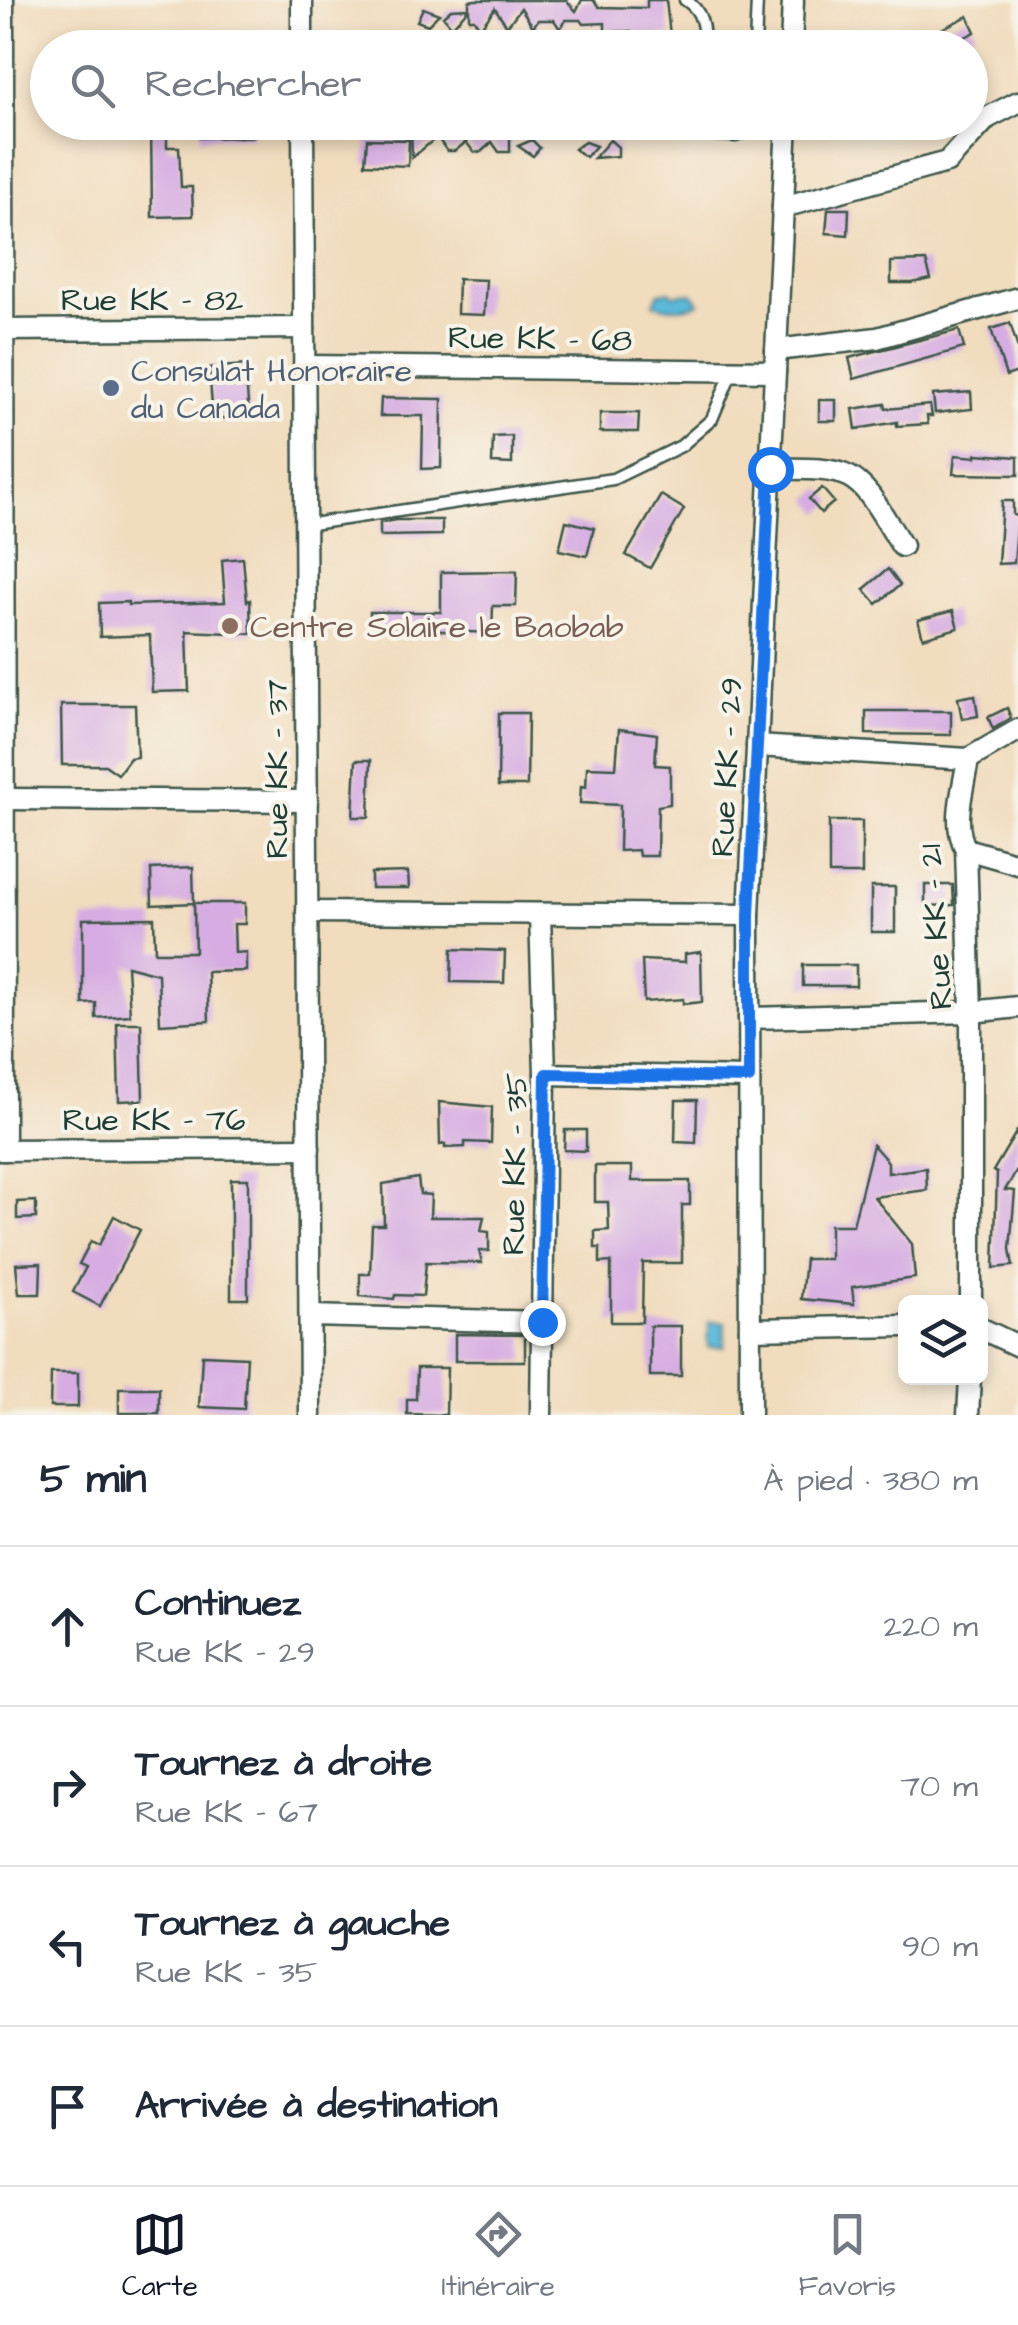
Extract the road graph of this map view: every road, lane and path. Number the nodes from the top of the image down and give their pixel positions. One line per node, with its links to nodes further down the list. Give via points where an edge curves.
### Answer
1 (3, 0): 18 (street)
2 (302, 0): 6 (street)
3 (684, 0): 7 (lane, via 694,4)
4 (757, 0): 8 (lane)
5 (793, 0): 9 (street)
6 (302, 30)
7 (704, 30)
8 (756, 30)
9 (792, 30)
10 (1018, 102): 11 (street)
11 (988, 117)
12 (302, 140): 17 (street, Rue KK - 37)
13 (786, 140): 15 (street, Rue KK - 29)
14 (966, 140): 15 (street, via 946,162)
15 (783, 207): 19 (street, Rue KK - 29)
16 (1018, 298): 19 (street, Rue KK - 68)
17 (304, 328): 18 (street, Rue KK - 82); 20 (street, Rue KK - 37)
18 (1, 330): 25 (street)
19 (776, 360): 21 (street, Rue KK - 68); 22 (street, Rue KK - 29)
20 (304, 366): 21 (street, Rue KK - 68); 23 (street, Rue KK - 37)
21 (732, 370): 23 (lane, via 712,419 681,446 613,479)
22 (770, 469): 24 (street, via 838,471 856,478); 27 (street, Rue KK - 29)
23 (305, 525): 30 (street, Rue KK - 37)
24 (902, 546)
25 (1, 590): 29 (street)
26 (1018, 730): 28 (street)
27 (757, 746): 28 (street); 35 (street, Rue KK - 29)
28 (968, 759): 31 (street, Rue KK - 21, via 958,821)
29 (6, 798): 30 (street); 42 (street)
30 (306, 801): 33 (street, Rue KK - 37)
31 (966, 850): 32 (street); 37 (street, Rue KK - 21)
32 (1018, 864)
33 (307, 912): 34 (street); 41 (street, Rue KK - 37)
34 (540, 914): 35 (street); 39 (street, Rue KK - 35)
35 (749, 915): 38 (street, Rue KK - 29)
36 (1018, 1007): 37 (street)
37 (972, 1012): 38 (street); 43 (street, Rue KK - 21)
38 (749, 1018): 40 (street, Rue KK - 29)
39 (546, 1074): 40 (street); 45 (street, Rue KK - 35)
40 (749, 1078): 47 (street, Rue KK - 29)
41 (309, 1148): 42 (street, Rue KK - 76); 44 (street, Rue KK - 37)
42 (2, 1150)
43 (971, 1295)
44 (310, 1316): 45 (street); 51 (street, Rue KK - 37)
45 (542, 1322): 52 (street, Rue KK - 35)
46 (898, 1326): 47 (street)
47 (750, 1329): 53 (street, Rue KK - 29)
48 (988, 1332): 49 (street)
49 (1018, 1346)
50 (970, 1385): 54 (street)
51 (310, 1415)
52 (541, 1415)
53 (750, 1415)
54 (968, 1415)

